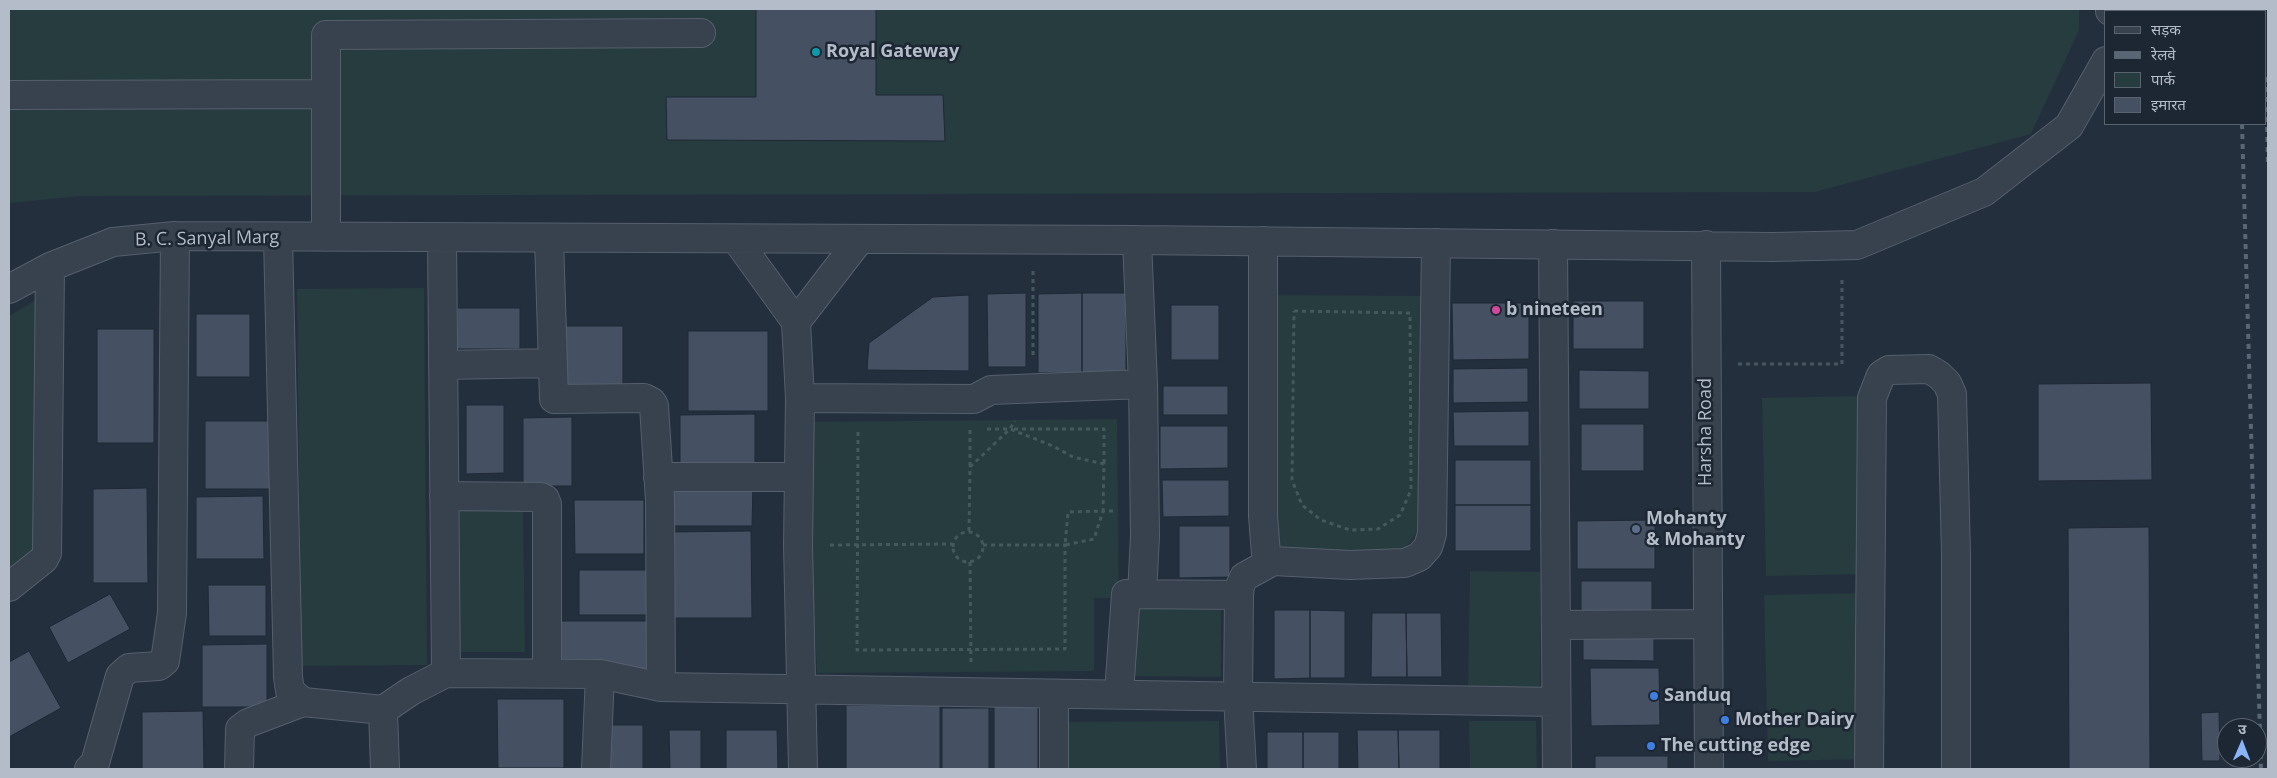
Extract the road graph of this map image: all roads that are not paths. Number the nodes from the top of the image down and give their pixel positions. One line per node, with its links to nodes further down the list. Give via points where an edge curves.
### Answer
1 (700, 33): 3 (street, via 326,35)
2 (2104, 65): 16 (street, B. C. Sanyal Marg, via 2069,126 1984,192 1857,245)
3 (326, 94): 4 (street); 7 (street)
4 (9, 95)
5 (175, 236): 6 (street, B. C. Sanyal Marg); 17 (street, B. C. Sanyal Marg, via 113,242); 44 (street, via 172,613 165,661 159,666 129,668 120,676 95,763)
6 (278, 237): 7 (street, B. C. Sanyal Marg); 41 (street, via 288,678 290,691)
7 (326, 237): 8 (street, B. C. Sanyal Marg)
8 (442, 238): 9 (street, B. C. Sanyal Marg); 21 (street)
9 (549, 238): 10 (street, B. C. Sanyal Marg); 20 (street)
10 (736, 239): 11 (street, B. C. Sanyal Marg); 19 (street)
11 (860, 239): 12 (street, B. C. Sanyal Marg); 19 (street)
12 (1137, 240): 13 (street, B. C. Sanyal Marg); 22 (street)
13 (1263, 241): 14 (street, B. C. Sanyal Marg); 27 (street, via 1263,516 1266,554)
14 (1436, 243): 15 (street, B. C. Sanyal Marg); 27 (street, via 1432,534 1428,547 1419,557 1405,563 1350,565)
15 (1553, 244): 16 (street, B. C. Sanyal Marg); 32 (street)
16 (1706, 245): 31 (street, Harsha Road)
17 (50, 267): 18 (street, B. C. Sanyal Marg); 28 (street, via 47,553)
18 (9, 289)
19 (796, 322): 23 (street)
20 (553, 363): 21 (street); 24 (street, via 554,399 644,398 652,402)
21 (443, 365): 26 (street)
22 (1144, 384): 23 (street, via 991,390 974,399); 29 (street)
23 (800, 398): 25 (street)
24 (658, 477): 25 (street); 36 (street)
25 (798, 477): 37 (street)
26 (444, 496): 33 (street); 34 (street, via 545,499)
27 (1273, 561): 30 (street, via 1244,576)
28 (9, 587)
29 (1142, 594): 30 (street); 38 (street, via 1126,594)
30 (1239, 595): 40 (street)
31 (1707, 624): 32 (street); 52 (street, Harsha Road)
32 (1556, 625): 42 (street)
33 (446, 673): 34 (street); 43 (street)
34 (547, 674): 35 (street)
35 (600, 674): 36 (street); 47 (street)
36 (661, 687): 37 (street)
37 (800, 690): 39 (street); 48 (street)
38 (1119, 693): 39 (street); 40 (street)
39 (1054, 694): 49 (street)
40 (1238, 697): 42 (street); 50 (street)
41 (303, 702): 43 (street); 45 (street, via 248,722 240,729)
42 (1556, 702): 51 (street)
43 (383, 710): 46 (street)
44 (89, 769)
45 (239, 769)
46 (385, 769)
47 (596, 769)
48 (803, 769)
49 (1054, 769)
50 (1242, 769)
51 (1557, 769)
52 (1709, 769)
53 (1869, 769): 54 (street, via 1872,398 1881,375 1889,370 1929,369 1940,375 1952,394)
54 (1956, 769)

